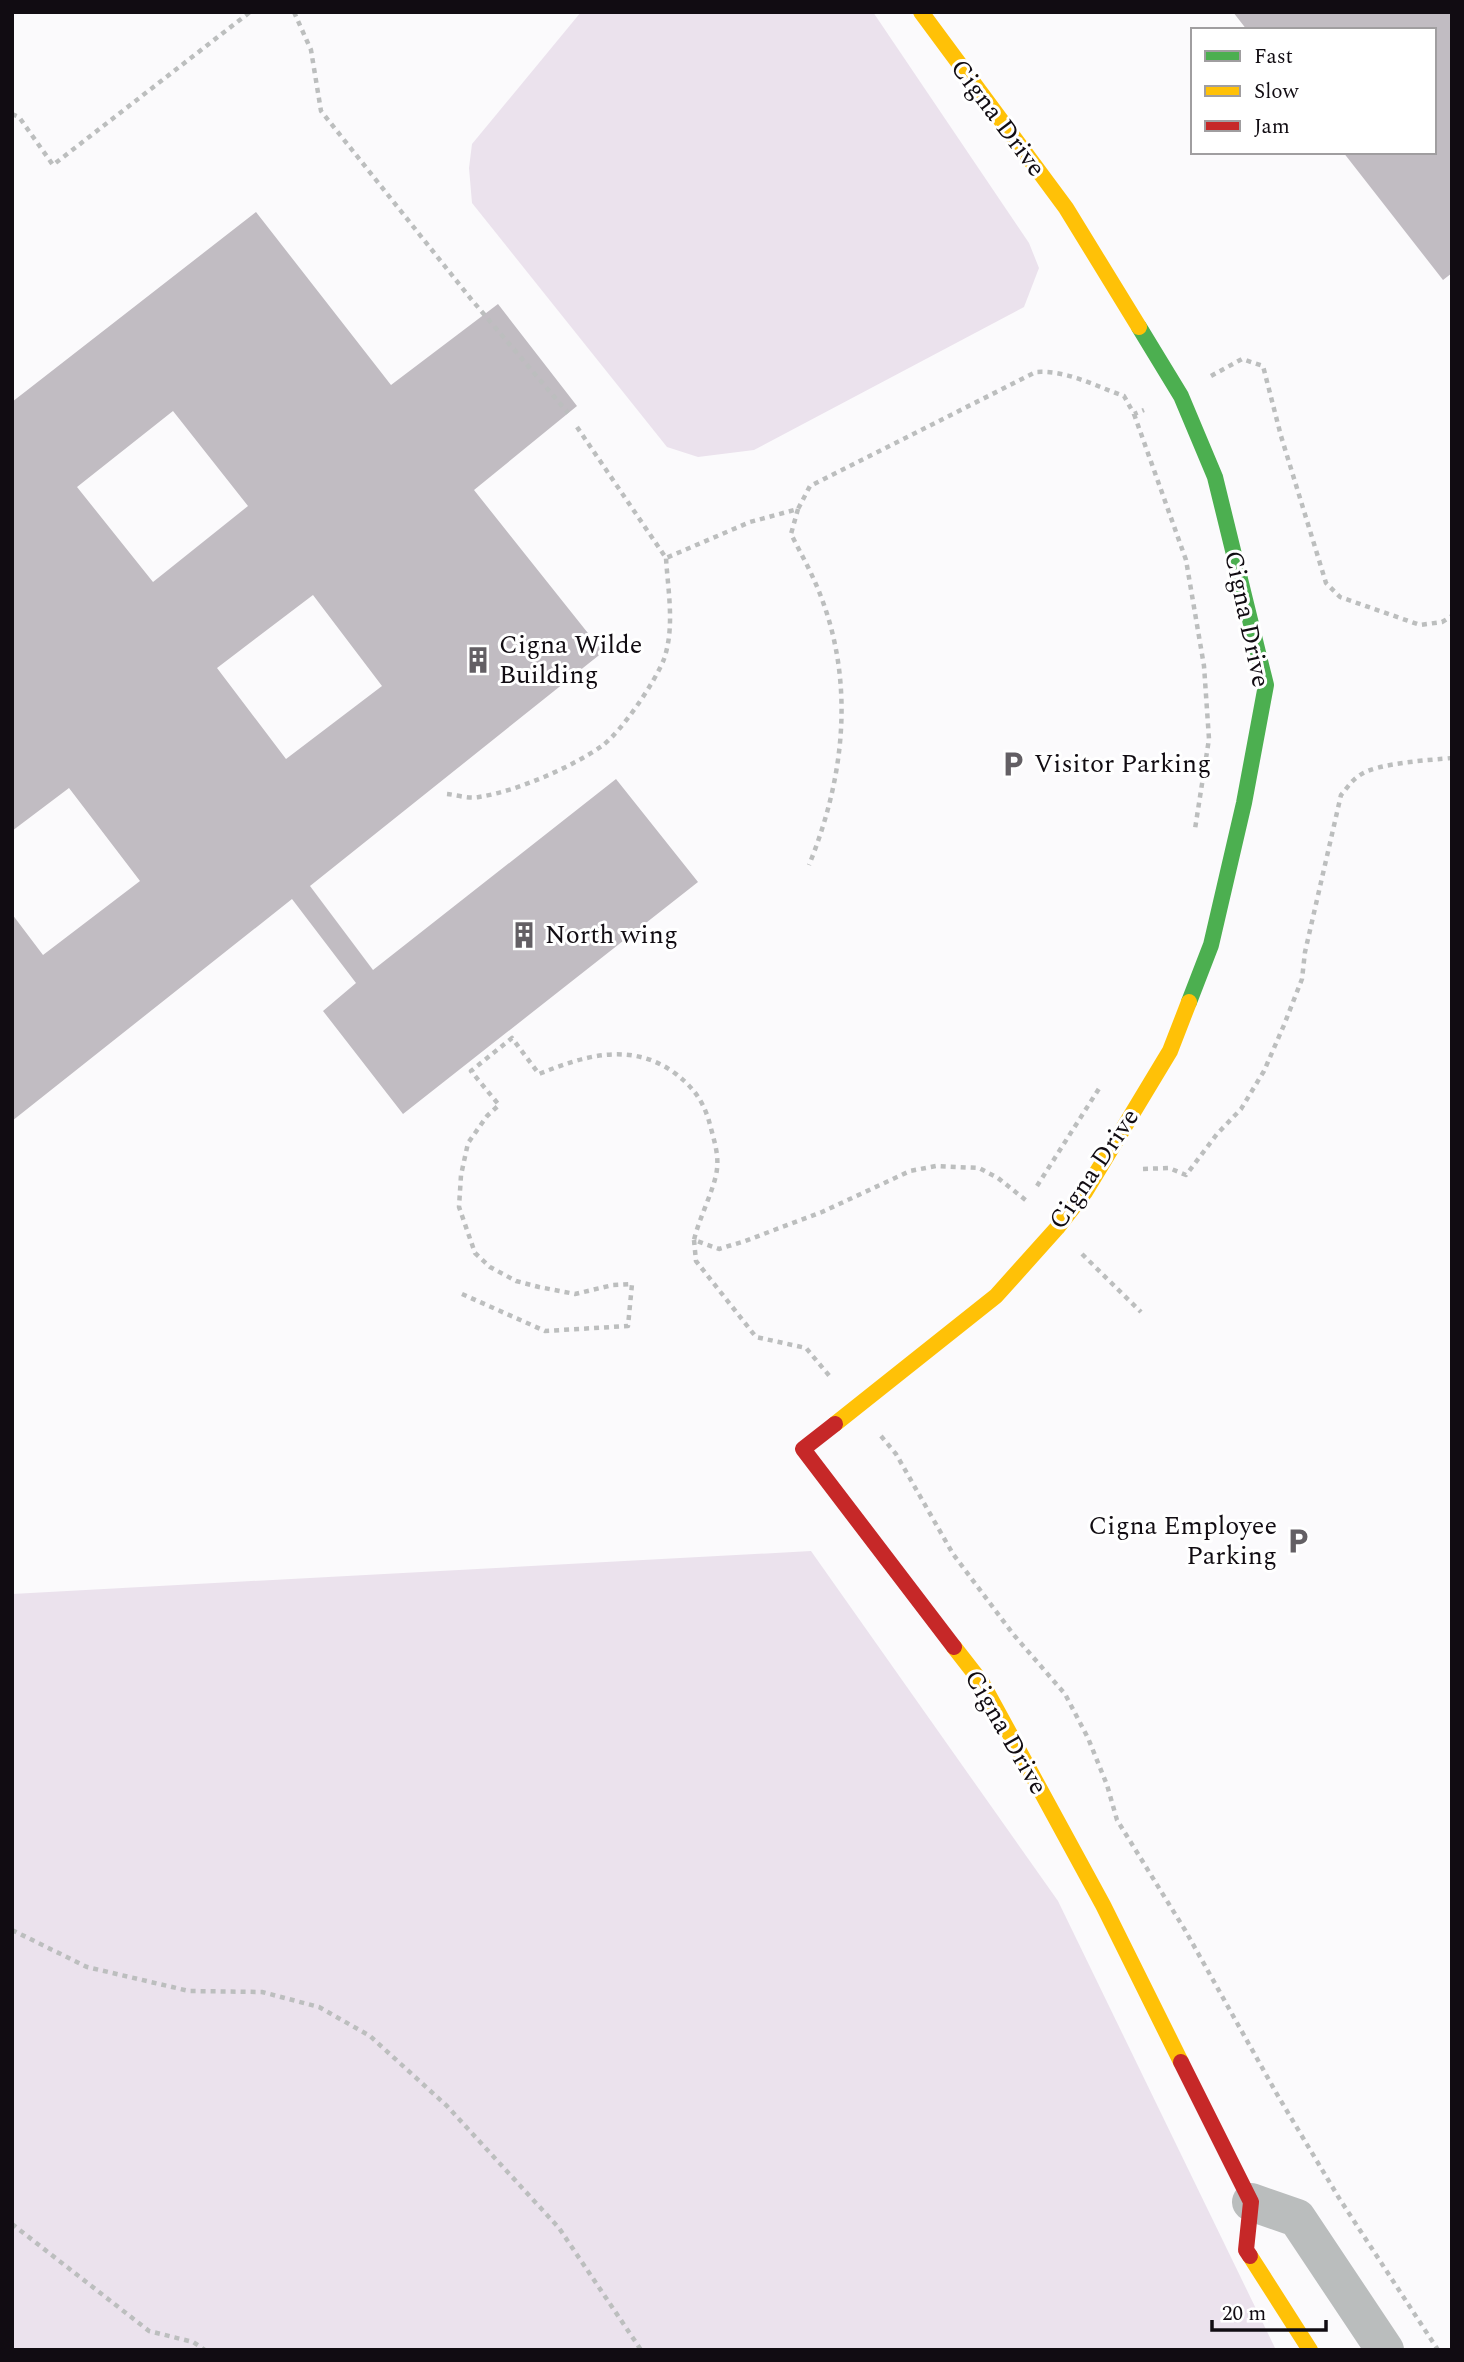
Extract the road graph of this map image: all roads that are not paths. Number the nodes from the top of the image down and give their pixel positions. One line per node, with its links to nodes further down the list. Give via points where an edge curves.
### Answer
1 (922, 12): 2 (street, Cigna Drive, via 1066,208 1181,396 1215,477 1266,685 1244,803 1207,957 1170,1051 1085,1192 996,1296 803,1449 982,1684 1103,1905)
2 (1251, 2202): 3 (street, via 1246,2250); 4 (street, via 1297,2218)
3 (1310, 2350)
4 (1385, 2350)

